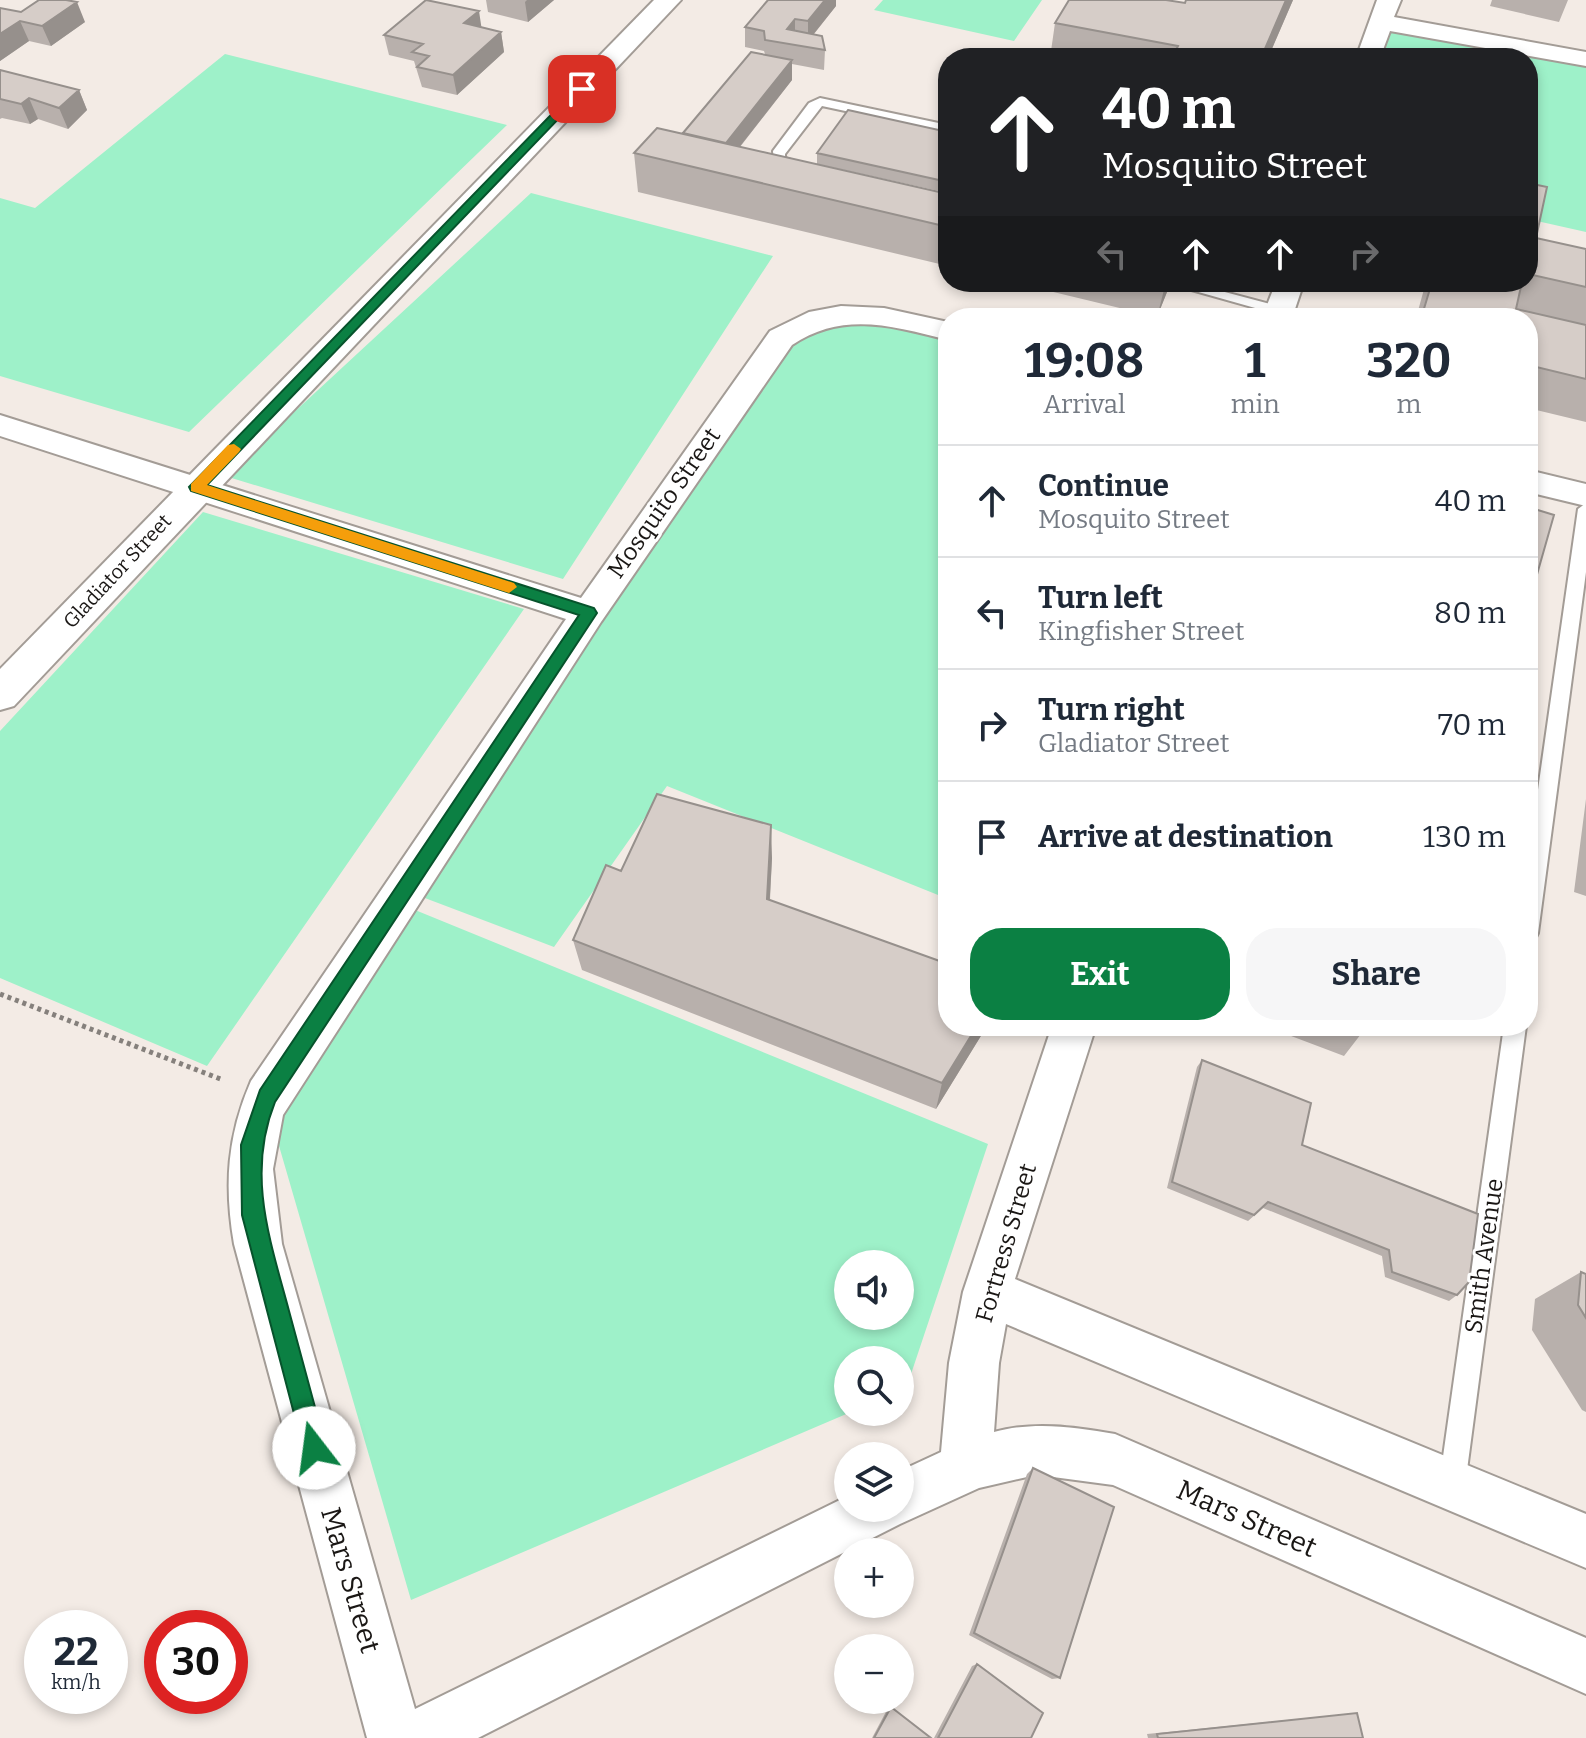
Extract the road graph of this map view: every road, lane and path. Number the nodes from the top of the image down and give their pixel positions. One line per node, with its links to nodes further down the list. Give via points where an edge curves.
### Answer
1 (668, 0): 12 (street, Gladiator Street)
2 (1384, 11): 3 (street); 4 (street)
3 (1371, 48)
4 (1586, 59)
5 (938, 127): 6 (lane, via 820,102 778,154 785,164)
6 (815, 172)
7 (1203, 292): 8 (lane)
8 (1255, 308)
9 (938, 329): 15 (street, Mosquito Street, via 868,314 838,315 793,327 772,348)
10 (0, 425): 12 (street)
11 (1538, 483): 13 (street)
12 (196, 487): 15 (street); 16 (street, Gladiator Street)
13 (1586, 495)
14 (1586, 509): 17 (lane)
15 (589, 613): 21 (street, Mosquito Street)
16 (2, 690)
17 (1538, 860)
18 (0, 994): 21 (path)
19 (1071, 1036): 22 (street, Fortress Street)
20 (1514, 1036): 24 (lane, Smith Avenue)
21 (267, 1096): 29 (street, Mars Street, via 251,1145 249,1174 258,1244)
22 (987, 1292): 23 (street, Fortress Street, via 974,1363); 24 (street)
23 (966, 1465): 25 (street, Mars Street); 28 (street, Mars Street, via 1025,1449 1074,1450 1115,1460)
24 (1452, 1485): 27 (street)
25 (914, 1491)
26 (852, 1522): 30 (street)
27 (1586, 1541)
28 (1586, 1666)
29 (395, 1738)
30 (418, 1738)

